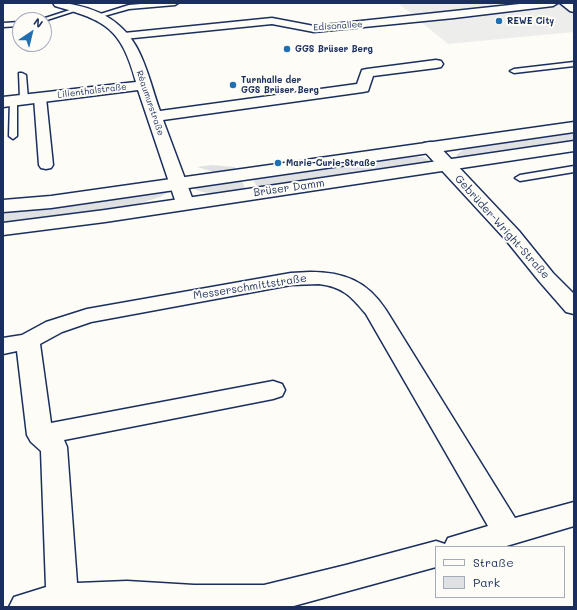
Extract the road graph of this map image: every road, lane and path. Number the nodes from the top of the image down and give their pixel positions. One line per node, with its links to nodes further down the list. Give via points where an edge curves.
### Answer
1 (60, 3): 7 (street, Réaumurstraße)
2 (175, 3): 5 (lane)
3 (553, 3): 10 (street, Edisonallee, via 314,29 272,21)
4 (566, 3): 6 (street)
5 (150, 4): 8 (lane)
6 (574, 8)
7 (78, 9): 8 (street, Réaumurstraße); 9 (lane)
8 (97, 16): 10 (street, Réaumurstraße)
9 (52, 17)
10 (124, 36): 15 (street, Réaumurstraße)
11 (436, 64): 18 (street, via 367,72 363,88)
12 (574, 64): 13 (lane)
13 (514, 71)
14 (22, 75): 17 (lane)
15 (145, 85): 16 (street, Lilienthalstraße); 18 (street, Réaumurstraße)
16 (40, 98): 17 (street, Lilienthalstraße); 23 (street)
17 (13, 101): 20 (lane)
18 (154, 116): 27 (street, Réaumurstraße)
19 (574, 127): 22 (street, Brüser Damm)
20 (13, 136)
21 (574, 146): 24 (street, Brüser Damm)
22 (430, 147): 24 (street, Gebrüder-Wright-Straße); 27 (street, Brüser Damm)
23 (46, 165)
24 (446, 165): 28 (street, Brüser Damm); 31 (street, Gebrüder-Wright-Straße)
25 (574, 169): 26 (lane)
26 (520, 178)
27 (179, 183): 28 (street, Réaumurstraße); 29 (street, Brüser Damm, via 58,201)
28 (185, 203): 30 (street, Brüser Damm)
29 (3, 206)
30 (3, 229)
31 (569, 296)
32 (16, 343): 34 (street, Messerschmittstraße); 36 (street, Messerschmittstraße, via 87,316 291,279 318,276 336,280 362,294 375,310)
33 (273, 390): 34 (street)
34 (40, 436): 39 (street, via 54,447)
35 (574, 514): 36 (street)
36 (508, 533): 37 (street)
37 (462, 546)
38 (435, 554): 40 (street)
39 (62, 598): 40 (street, via 126,594); 41 (street)
40 (266, 603)
41 (25, 607)

